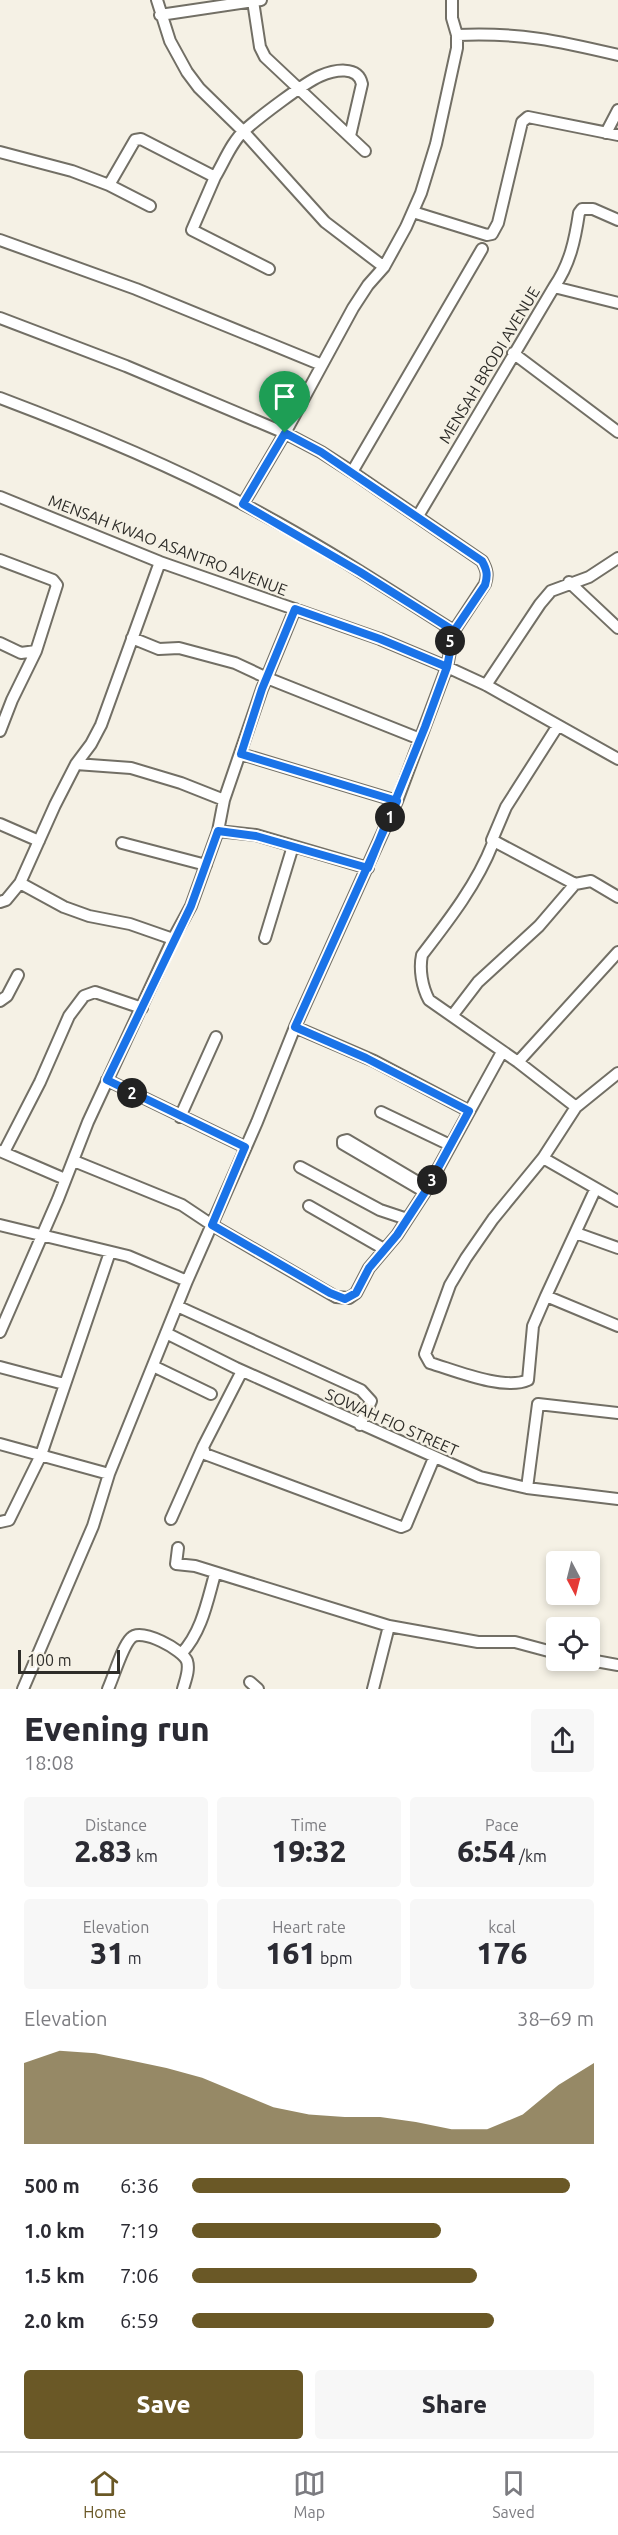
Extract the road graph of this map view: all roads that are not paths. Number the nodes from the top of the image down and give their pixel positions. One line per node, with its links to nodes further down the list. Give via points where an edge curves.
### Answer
1 (157, 0): 4 (street)
2 (452, 0): 5 (street)
3 (257, 1): 4 (street); 7 (street, via 260,47 265,57)
4 (160, 15): 9 (street, via 187,72)
5 (457, 35): 6 (street, via 520,35); 18 (street, via 458,48 436,144)
6 (618, 55)
7 (300, 89): 9 (street); 12 (street); 12 (street, via 319,76 344,70 356,73 362,84)
8 (618, 110): 10 (street)
9 (243, 131): 15 (street); 22 (street, via 325,222)
10 (606, 133): 11 (street); 18 (street, via 538,118 528,117 522,122 492,234)
11 (618, 135)
12 (350, 136): 13 (street)
13 (365, 151)
14 (0, 152): 16 (street)
15 (215, 177): 16 (street, via 141,139 135,140); 23 (street, via 192,230)
16 (109, 185): 17 (street)
17 (150, 206)
18 (413, 212): 22 (street)
19 (618, 220): 24 (street, via 593,209 582,209 570,259)
20 (0, 240): 28 (street, via 135,289)
21 (482, 249): 32 (street)
22 (384, 267): 28 (street, via 368,285)
23 (269, 269)
24 (554, 287): 25 (street, MENSAH BRODI AVENUE); 27 (street, MENSAH BRODI AVENUE)
25 (618, 303)
26 (0, 318): 31 (street)
27 (513, 353): 30 (street); 35 (street, MENSAH BRODI AVENUE)
28 (322, 365): 31 (street)
29 (0, 398): 34 (street, via 169,468)
30 (618, 432)
31 (285, 433): 32 (street); 34 (street)
32 (352, 472): 35 (street)
33 (0, 497): 38 (street, MENSAH KWAO ASANTRO AVENUE)
34 (243, 504): 42 (street)
35 (418, 516): 42 (street, via 482,561 486,569 485,585)
36 (618, 558): 39 (street, via 589,577)
37 (0, 560): 45 (street, via 57,585)
38 (160, 562): 40 (street, MENSAH KWAO ASANTRO AVENUE); 43 (street)
39 (569, 582): 41 (street); 48 (street, via 551,591 540,604)
40 (295, 609): 46 (street, MENSAH KWAO ASANTRO AVENUE); 47 (street)
41 (618, 628)
42 (454, 631): 46 (street)
43 (132, 638): 47 (street, via 159,649 179,648 235,663); 54 (street, via 105,716)
44 (0, 644): 45 (street, via 21,653)
45 (36, 651): 50 (street)
46 (447, 667): 48 (street, MENSAH KWAO ASANTRO AVENUE); 51 (street)
47 (267, 678): 51 (street); 52 (street)
48 (486, 685): 49 (street, MENSAH KWAO ASANTRO AVENUE)
49 (557, 727): 53 (street, MENSAH KWAO ASANTRO AVENUE); 61 (street, via 506,807)
50 (0, 731)
51 (420, 739): 56 (street)
52 (241, 754): 55 (street); 56 (street)
53 (618, 759)
54 (76, 764): 55 (street, via 131,768); 59 (street)
55 (224, 800): 58 (street)
56 (397, 801): 64 (street)
57 (0, 824): 59 (street)
58 (218, 831): 62 (street); 63 (street)
59 (39, 841): 65 (street)
60 (122, 843): 63 (street)
61 (493, 843): 66 (street); 75 (street, via 452,916 422,955 424,990 429,1000)
62 (293, 846): 64 (street); 69 (street)
63 (206, 865): 70 (street)
64 (368, 868): 76 (street)
65 (20, 883): 68 (street); 70 (street, via 64,907)
66 (575, 885): 67 (street, via 591,881); 75 (street, via 539,926 478,982)
67 (618, 897)
68 (0, 902)
69 (265, 938)
70 (173, 939): 74 (street)
71 (618, 952): 79 (street)
72 (18, 975): 73 (street)
73 (0, 1001)
74 (142, 1008): 81 (street); 88 (street, via 94,992 84,996 69,1016 40,1082)
75 (452, 1016): 78 (street)
76 (295, 1027): 83 (street); 87 (street)
77 (216, 1037): 85 (street)
78 (502, 1052): 79 (street); 83 (street)
79 (518, 1062): 82 (street)
80 (617, 1078): 82 (street)
81 (107, 1080): 85 (street); 91 (street)
82 (576, 1107): 89 (street)
83 (469, 1111): 86 (street)
84 (381, 1112): 86 (street)
85 (180, 1117): 87 (street)
86 (450, 1144): 94 (street)
87 (245, 1147): 100 (street)
88 (2, 1151): 93 (street)
89 (543, 1158): 95 (street); 107 (street, via 494,1219 450,1285 428,1342 427,1360 503,1383 528,1380 533,1326)
90 (375, 1159): 94 (street)
91 (74, 1161): 93 (street); 100 (street, via 174,1201)
92 (300, 1167): 98 (street, via 380,1210)
93 (65, 1179): 102 (street)
94 (426, 1190): 98 (street)
95 (595, 1190): 96 (street); 101 (street)
96 (618, 1201)
97 (309, 1206): 104 (street)
98 (407, 1219): 104 (street)
99 (0, 1225): 102 (street)
100 (212, 1225): 104 (street, via 345,1299 356,1293); 106 (street)
101 (576, 1233): 103 (street); 107 (street)
102 (41, 1235): 105 (street); 110 (street)
103 (618, 1248)
104 (384, 1249)
105 (110, 1252): 106 (street); 115 (street)
106 (187, 1281): 108 (street)
107 (546, 1296): 109 (street)
108 (177, 1306): 111 (street); 118 (street, via 361,1390 371,1401)
109 (618, 1326)
110 (0, 1332)
111 (166, 1333): 112 (street); 114 (street, SOWAH FIO STREET)
112 (153, 1366): 116 (street); 123 (street)
113 (0, 1367): 115 (street)
114 (242, 1371): 118 (street, SOWAH FIO STREET); 120 (street)
115 (64, 1384): 121 (street)
116 (211, 1394)
117 (618, 1413): 124 (street, via 538,1404)
118 (360, 1425): 122 (street, SOWAH FIO STREET)
119 (0, 1444): 121 (street)
120 (203, 1447): 122 (street, via 205,1455 401,1527 406,1525); 126 (street)
121 (41, 1455): 123 (street); 127 (street, via 9,1520)
122 (434, 1458): 124 (street, SOWAH FIO STREET, via 480,1477)
123 (109, 1474): 135 (street, via 93,1526)
124 (527, 1488): 125 (street, SOWAH FIO STREET)
125 (618, 1499)
126 (171, 1519)
127 (0, 1522)
128 (178, 1548): 129 (street, via 176,1564)
129 (215, 1574): 130 (street); 132 (street, via 193,1640)
130 (389, 1626): 131 (street); 138 (street)
131 (546, 1650)
132 (182, 1653): 136 (street, via 147,1635 133,1635); 137 (street, via 188,1667)
133 (600, 1662): 134 (street)
134 (618, 1665)
135 (22, 1689)
136 (108, 1689)
137 (183, 1689)
138 (373, 1689)

